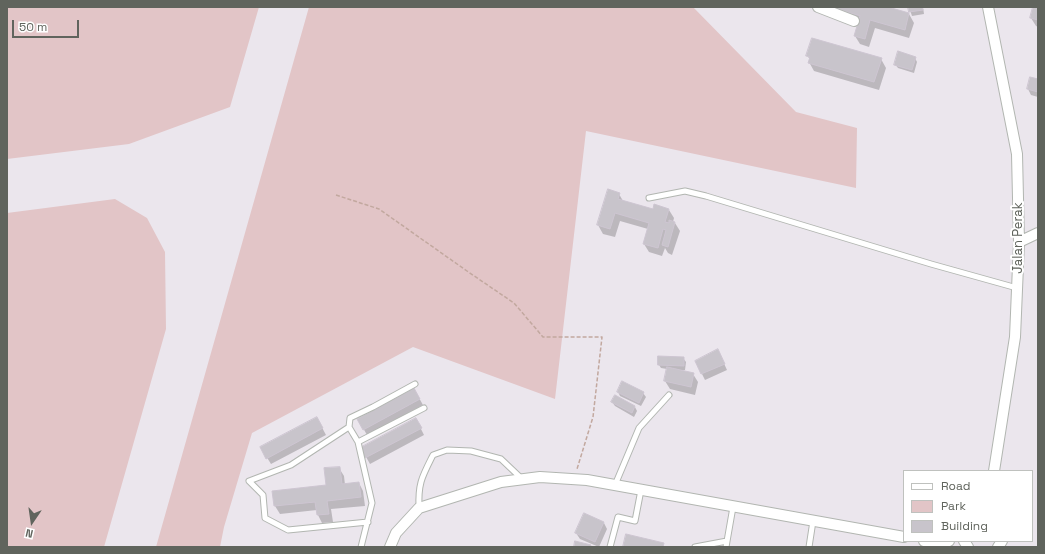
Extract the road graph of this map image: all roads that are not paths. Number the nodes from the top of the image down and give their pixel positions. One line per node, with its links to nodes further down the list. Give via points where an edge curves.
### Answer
1 (818, 7): 3 (street)
2 (988, 7): 6 (street, Jalan Perak, via 1017,154)
3 (854, 20)
4 (649, 198): 7 (lane, via 685,191 706,196)
5 (1038, 233): 6 (street)
6 (1019, 242): 7 (street, Jalan Perak)
7 (1017, 288): 13 (street, Jalan Perak, via 1015,337)
8 (415, 384): 11 (lane, via 350,418)
9 (669, 395): 15 (lane, via 639,428)
10 (424, 408): 12 (lane)
11 (350, 427): 12 (lane); 20 (lane, via 291,465 249,481 263,495 265,518 288,530)
12 (358, 442): 20 (lane, via 372,503)
13 (994, 470)
14 (522, 479): 15 (street, via 574,479); 18 (street, via 501,482); 18 (lane, via 500,459 471,451 447,450 433,455 420,481)
15 (615, 485): 16 (street)
16 (642, 490): 17 (street); 27 (lane, via 635,520 618,517)
17 (733, 507): 19 (street); 22 (lane)
18 (419, 508): 26 (street, via 396,533)
19 (813, 521): 21 (street); 30 (lane)
20 (368, 522): 25 (lane)
21 (903, 537)
22 (727, 541): 28 (lane); 29 (lane)
23 (929, 542): 24 (street)
24 (946, 542)
25 (361, 547)
26 (390, 547)
27 (610, 547)
28 (695, 547)
29 (726, 547)
30 (808, 547)

